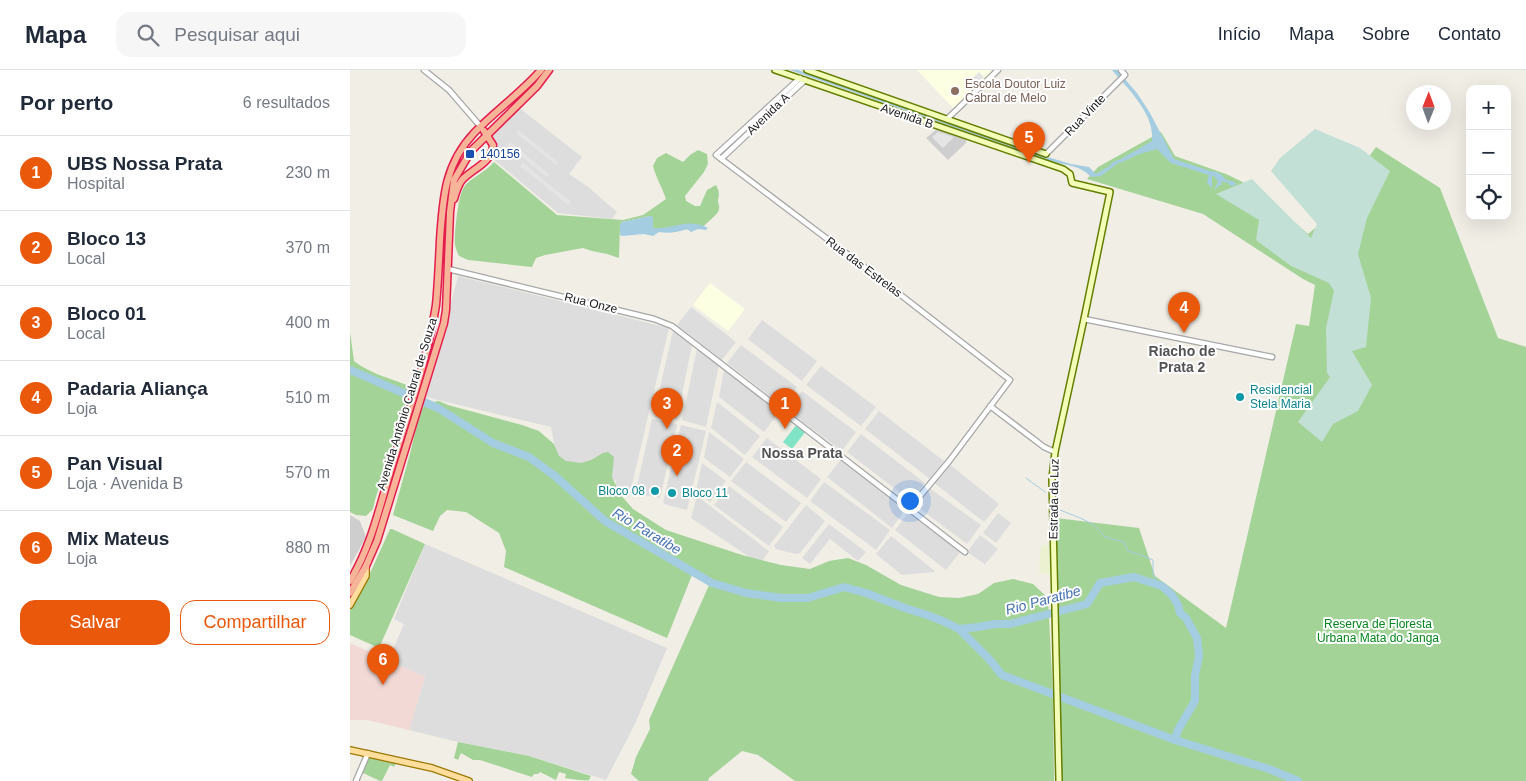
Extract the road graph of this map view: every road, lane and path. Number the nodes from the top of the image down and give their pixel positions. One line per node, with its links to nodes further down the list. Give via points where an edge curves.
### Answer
1 (424, 70): 12 (street, via 449,90)
2 (541, 70): 12 (highway, Avenida Antônio Cabral de Souza)
3 (550, 70): 13 (highway, Avenida Antônio Cabral de Souza)
4 (775, 70): 10 (main road, Avenida B)
5 (988, 70): 9 (street)
6 (998, 70): 9 (street)
7 (1121, 70): 14 (street, Rua Vinte, via 1125,75)
8 (810, 71): 10 (main road, Avenida A); 11 (main road, Avenida B)
9 (993, 75): 11 (street)
10 (803, 79): 15 (street, Avenida A); 16 (street, Avenida A); 17 (main road, Avenida B)
11 (947, 119): 14 (main road, Avenida B)
12 (481, 127): 13 (highway); 21 (highway, Avenida Antônio Cabral de Souza, via 457,157 447,179)
13 (486, 135): 19 (highway, Avenida Antônio Cabral de Souza, via 471,151 454,180); 19 (highway, via 493,145 490,156 459,184)
14 (1046, 154): 17 (main road)
15 (716, 155): 16 (street, Rua das Estrelas)
16 (722, 159): 26 (street, Rua das Estrelas, via 1010,380)
17 (1038, 161): 18 (main road, Avenida B, via 1067,172 1072,183)
18 (1110, 192): 24 (main road, Estrada da Luz)
19 (450, 212): 20 (highway, Avenida Antônio Cabral de Souza)
20 (448, 269): 22 (highway, Avenida Antônio Cabral de Souza); 28 (street, Rua Onze, via 672,326)
21 (438, 283): 22 (highway); 23 (highway); 31 (highway, Avenida Antônio Cabral de Souza, via 434,320 416,388 370,538)
22 (447, 283): 30 (highway, Avenida Antônio Cabral de Souza, via 445,318 380,533)
23 (431, 287)
24 (1084, 319): 25 (street); 27 (main road, Estrada da Luz)
25 (1272, 356)
26 (990, 406): 27 (street); 28 (street)
27 (1054, 452): 38 (main road, Estrada da Luz)
28 (910, 508): 29 (street, Rua Onze)
29 (965, 552)
30 (366, 566): 32 (highway, Avenida Antônio Cabral de Souza); 33 (main road, via 366,576)
31 (351, 578)
32 (350, 593)
33 (350, 605)
34 (352, 750): 35 (main road)
35 (368, 753): 36 (street); 37 (main road, via 432,768)
36 (356, 781)
37 (469, 781)
38 (1059, 781)

